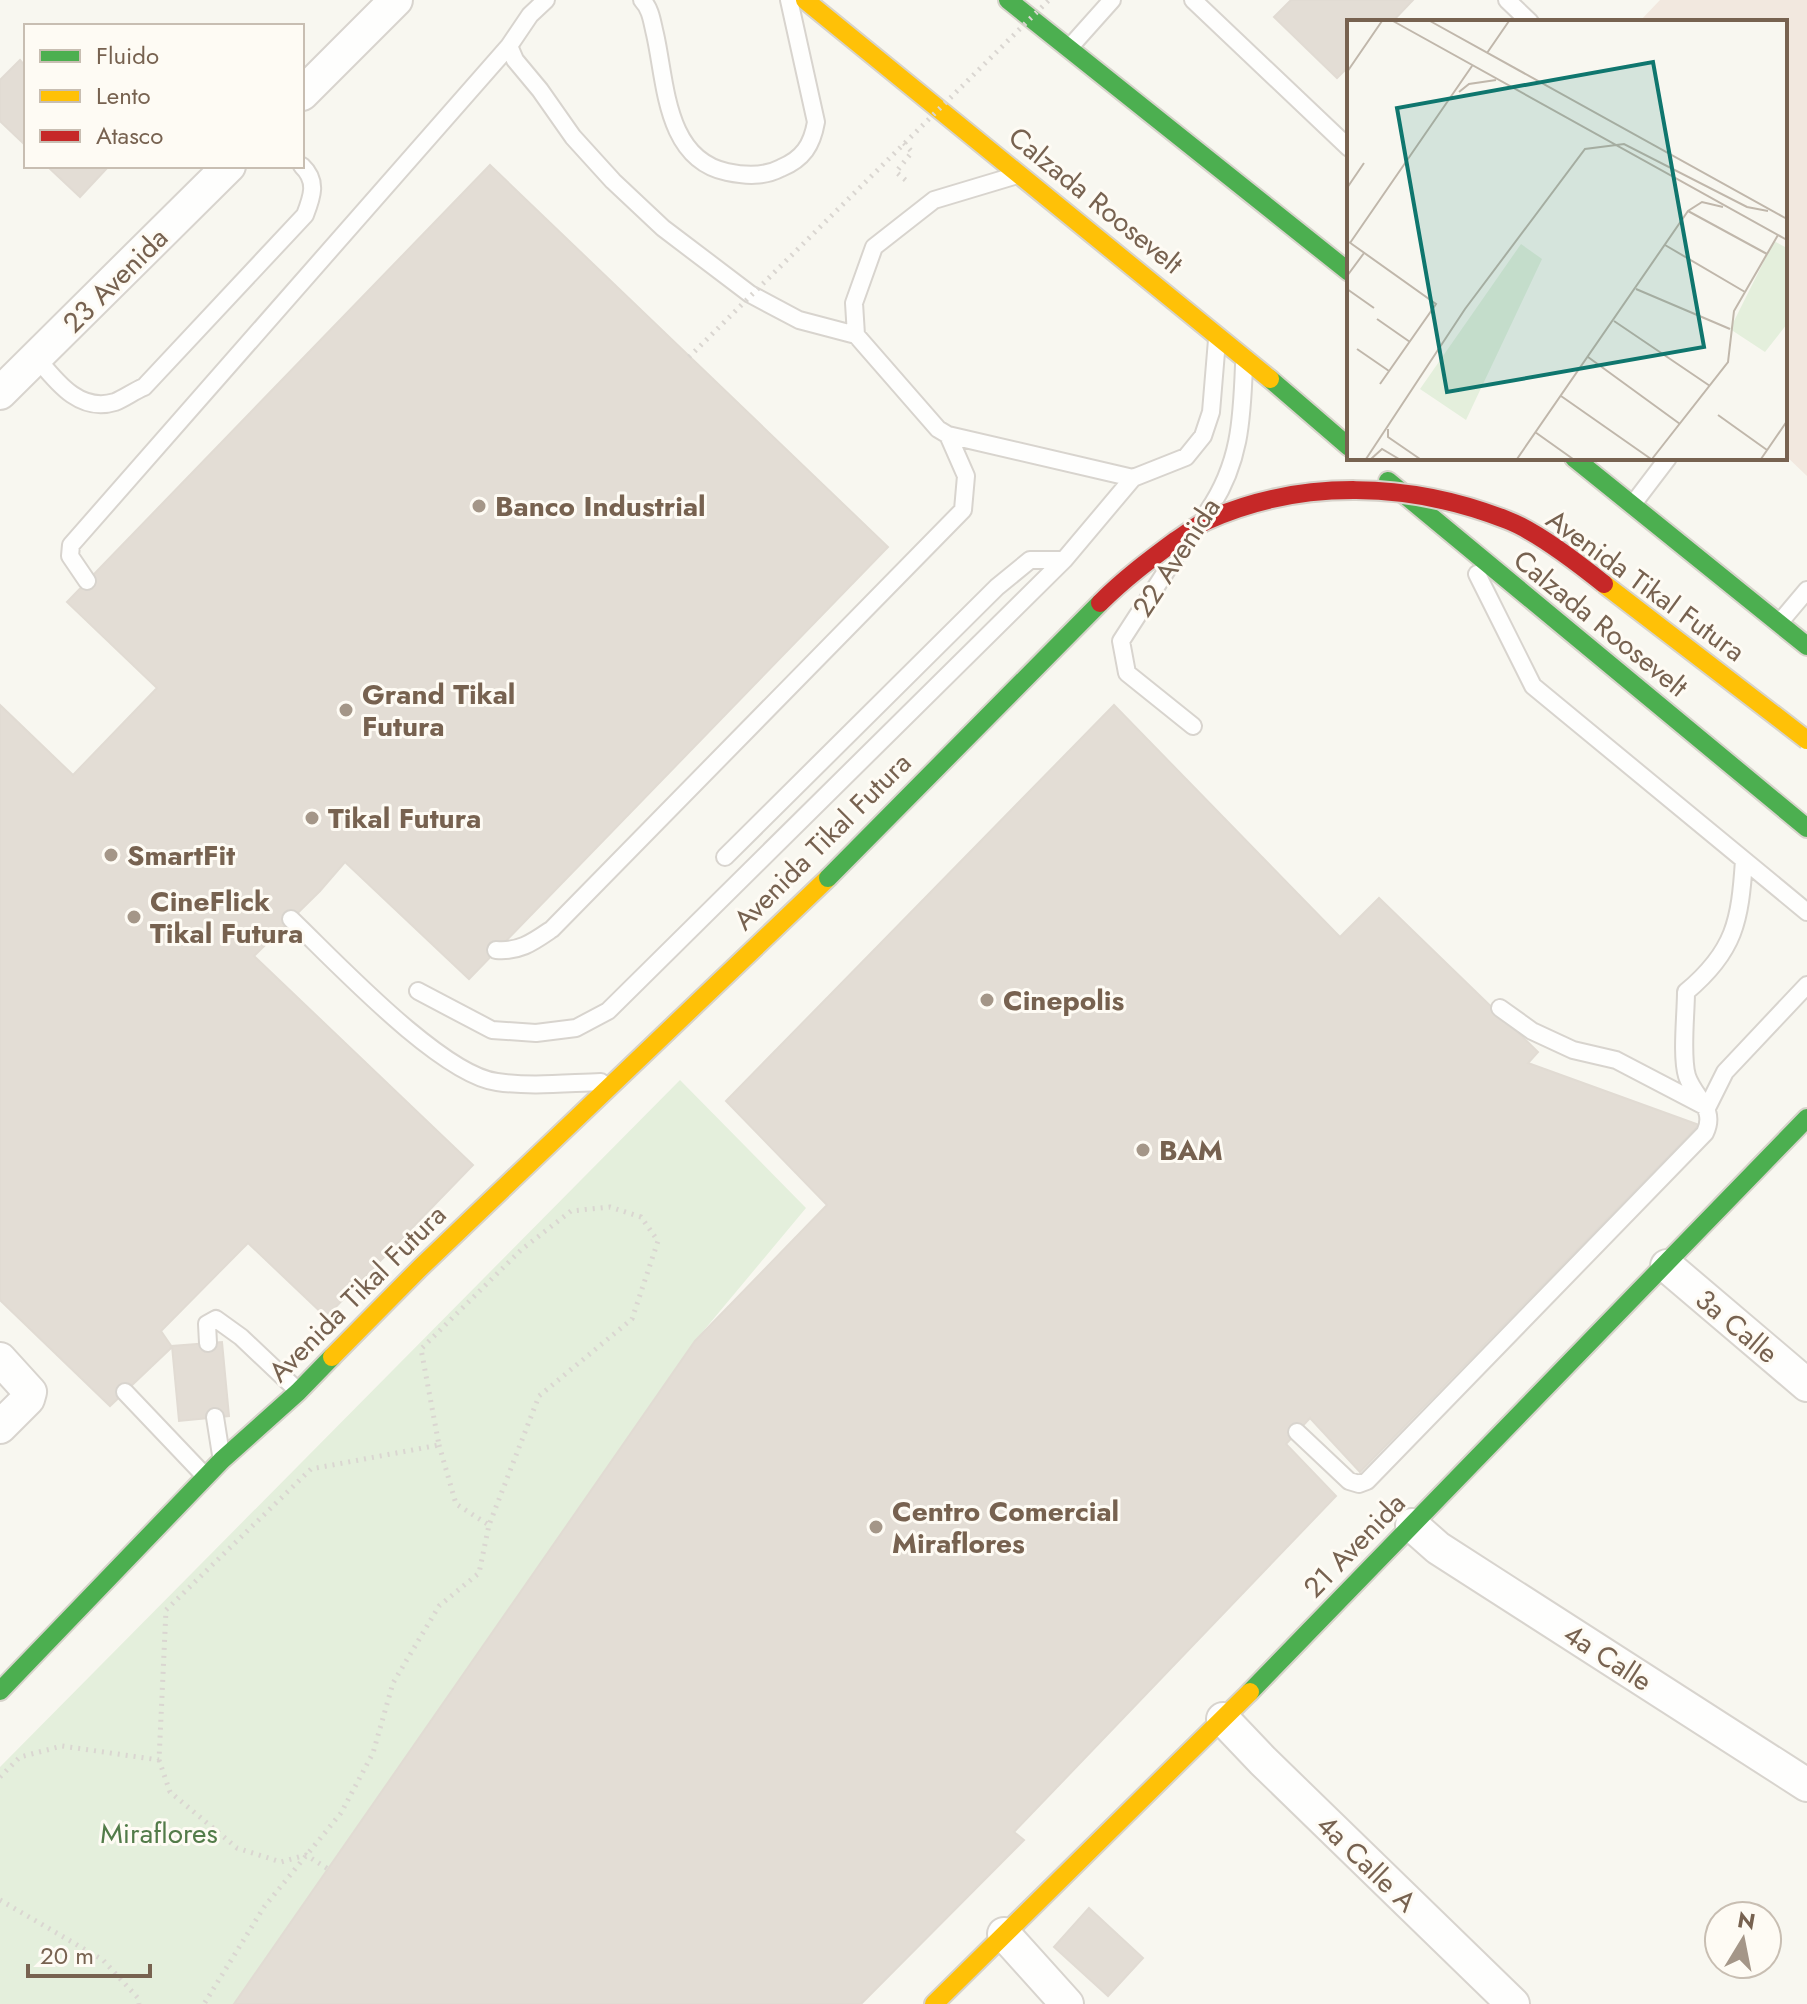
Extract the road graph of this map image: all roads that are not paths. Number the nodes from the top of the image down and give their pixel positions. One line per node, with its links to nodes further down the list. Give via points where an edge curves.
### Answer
1 (396, 0): 13 (street)
2 (546, 0): 11 (lane)
3 (642, 0): 4 (lane, via 659,50 667,105 685,145 718,170 759,176 795,161 813,140 816,122)
4 (789, 0)
5 (805, 0): 17 (main road, Calzada Roosevelt)
6 (1008, 0): 12 (main road)
7 (1112, 0): 12 (lane)
8 (1193, 0): 14 (lane)
9 (1507, 0): 10 (lane)
10 (1528, 20)
11 (509, 46): 19 (lane, via 573,137 663,228 750,294 799,320); 33 (lane, via 71,545 70,556)
12 (1068, 49): 18 (main road)
13 (304, 92)
14 (1347, 146)
15 (227, 168): 22 (street, 23 Avenida)
16 (303, 168): 22 (lane, via 313,181 305,215 144,387 113,403 89,403 68,395)
17 (1020, 174): 19 (lane, via 934,200 874,247 854,303); 20 (main road, Calzada Roosevelt)
18 (1347, 270)
19 (856, 335): 24 (lane)
20 (1218, 335): 21 (main road, Calzada Roosevelt); 29 (lane, via 1211,412 1203,436 1186,457)
21 (1244, 356): 25 (main road, Calzada Roosevelt); 37 (lane, 22 Avenida, via 1236,456 1211,506 1121,641 1127,673)
22 (36, 357): 23 (street, 23 Avenida)
23 (0, 393)
24 (948, 435): 29 (lane); 44 (lane, via 966,476 963,510 552,929 514,951)
25 (1347, 445)
26 (1576, 460): 30 (main road)
27 (1666, 460): 30 (lane)
28 (1373, 468): 31 (main road, Calzada Roosevelt)
29 (1133, 478): 32 (lane)
30 (1632, 505): 35 (main road)
31 (1462, 544): 39 (main road, Calzada Roosevelt); 41 (lane, via 1533,686)
32 (1064, 560): 40 (lane, via 1030,560 997,587); 46 (lane, via 608,1011 576,1028 536,1033 492,1030)
33 (87, 581)
34 (1807, 590): 35 (lane)
35 (1779, 623): 36 (main road)
36 (1807, 646)
37 (1193, 726)
38 (1807, 740): 48 (main road, Avenida Tikal Futura, bridge, via 1580,565 1510,521 1453,502 1394,492 1355,489 1266,499 1203,522 1128,575 828,878)
39 (1807, 828)
40 (725, 857)
41 (1744, 860): 42 (lane); 49 (lane, via 1741,904 1728,946 1686,992 1687,1076)
42 (1807, 912)
43 (291, 919): 48 (lane, via 449,1063 494,1082)
44 (496, 950)
45 (1807, 985): 49 (lane, via 1725,1072)
46 (418, 991)
47 (1500, 1008): 49 (lane, via 1532,1031 1573,1050 1616,1060)
48 (615, 1081): 56 (main road, Avenida Tikal Futura)
49 (1707, 1108): 59 (lane, via 1705,1133 1367,1481 1349,1481)
50 (1807, 1118): 51 (main road, 21 Avenida)
51 (1667, 1266): 54 (street, 3a Calle); 62 (main road, 21 Avenida)
52 (208, 1343): 56 (lane, via 207,1324 216,1319)
53 (0, 1359): 58 (street, via 30,1392)
54 (1807, 1385)
55 (125, 1392): 61 (lane)
56 (298, 1392): 60 (main road, Avenida Tikal Futura)
57 (215, 1417): 60 (lane)
58 (0, 1427)
59 (1297, 1432)
60 (222, 1460): 61 (main road, Avenida Tikal Futura)
61 (205, 1477): 63 (main road, Avenida Tikal Futura)
62 (1412, 1525): 64 (main road, 21 Avenida); 65 (street, 4a Calle, via 1438,1548)
63 (0, 1691)
64 (1223, 1719): 66 (main road, 21 Avenida); 69 (street, 4a Calle A)
65 (1807, 1785)
66 (1004, 1934): 67 (main road, 21 Avenida); 68 (street)
67 (934, 2004)
68 (1067, 2004)
69 (1513, 2004)

